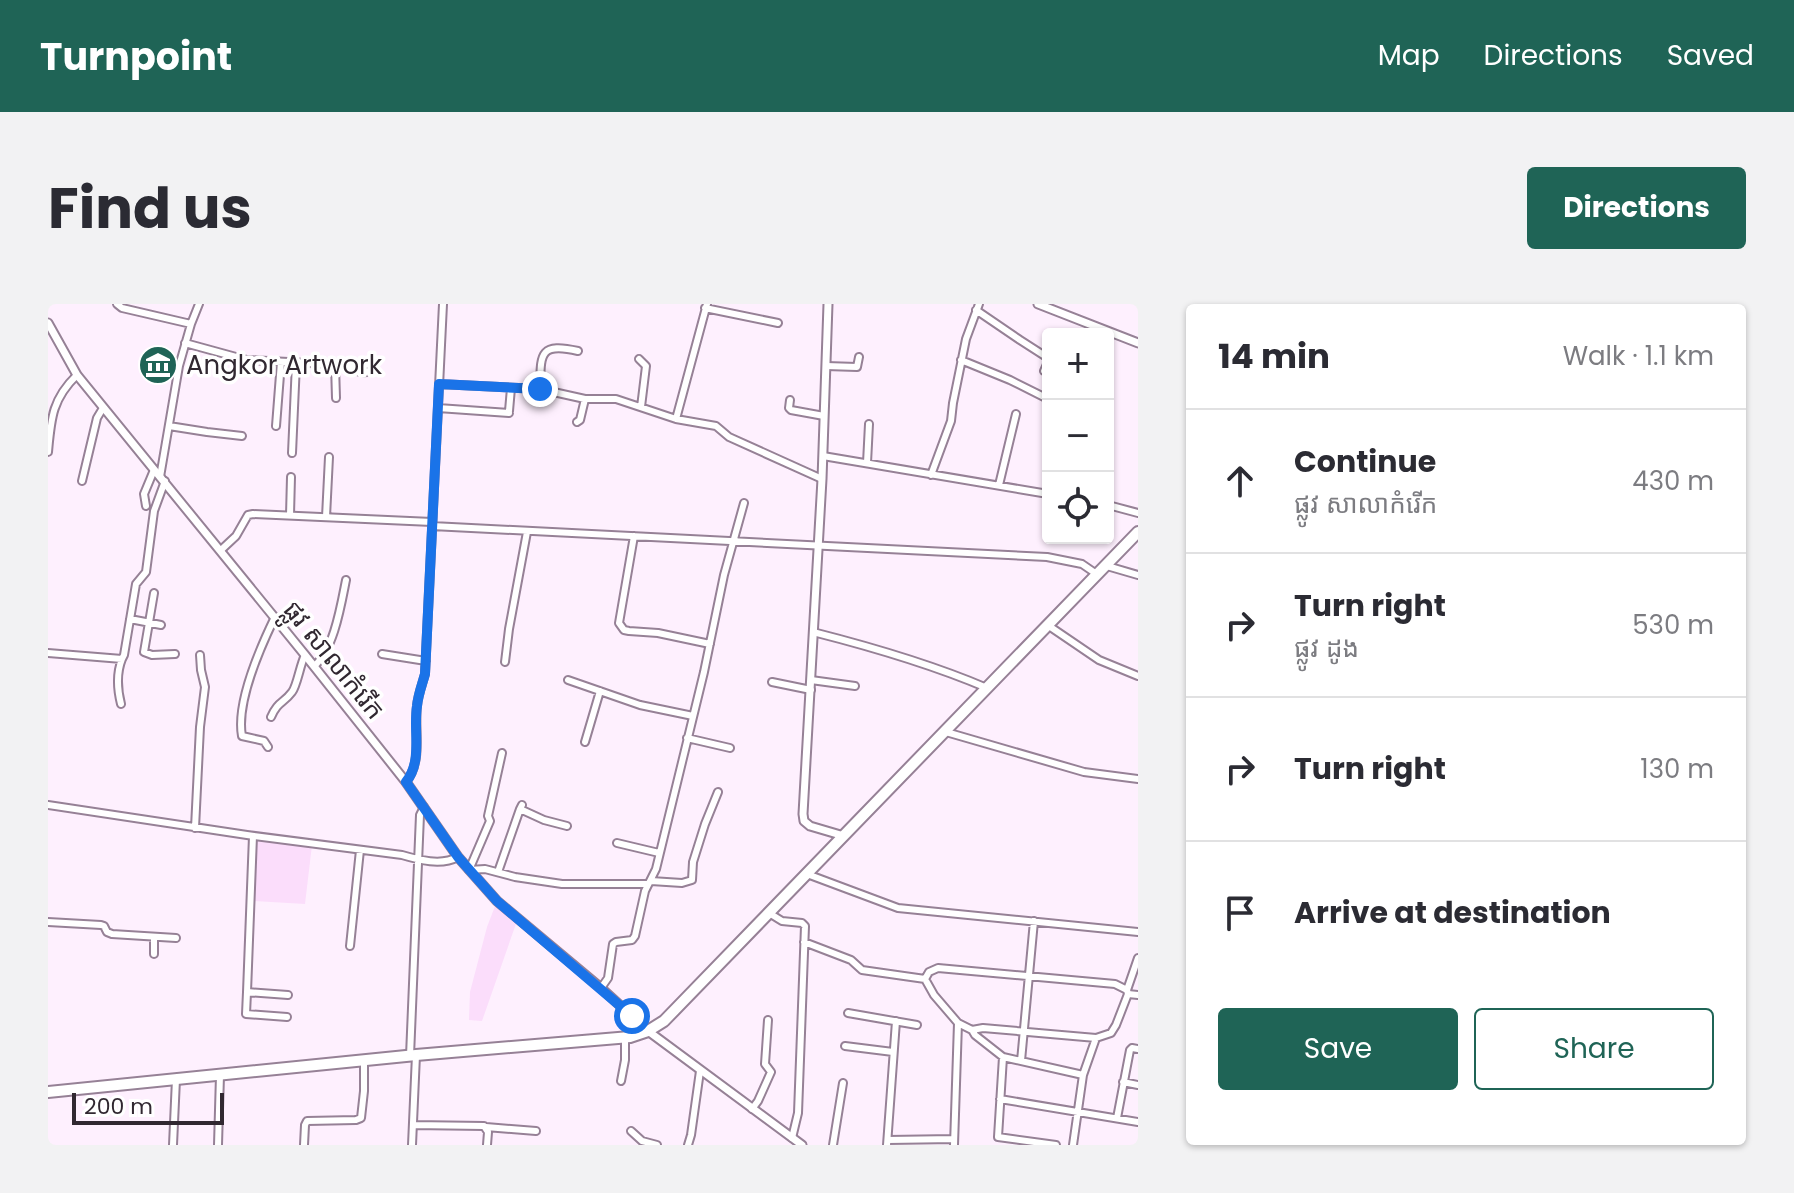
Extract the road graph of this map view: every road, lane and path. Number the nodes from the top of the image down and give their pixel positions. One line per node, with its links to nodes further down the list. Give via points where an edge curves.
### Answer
1 (117, 304): 10 (street)
2 (199, 304): 10 (street)
3 (443, 304): 24 (street)
4 (828, 304): 22 (street)
5 (1038, 304): 12 (street)
6 (706, 306): 9 (street); 36 (street)
7 (978, 307): 14 (street); 17 (street)
8 (48, 323): 23 (street, ផ្លូវ សាលាកំរើក)
9 (778, 323)
10 (191, 324): 11 (street)
11 (185, 343): 18 (street, via 244,360); 40 (street)
12 (1138, 343)
13 (578, 351): 26 (street, via 560,347 543,355)
14 (1042, 356)
15 (859, 357): 22 (street, via 857,367)
16 (639, 359): 31 (street, via 646,366)
17 (961, 360): 27 (street); 49 (street, via 951,421)
18 (281, 362): 19 (street); 41 (street)
19 (296, 363): 20 (street); 44 (street)
20 (335, 365): 21 (street, via 364,372); 28 (street)
21 (375, 365)
22 (826, 366): 35 (street)
23 (77, 375): 32 (street, ផ្លូវ សាលាកំរើក); 39 (street, via 57,400)
24 (439, 384): 25 (street); 33 (street)
25 (511, 388): 26 (street); 33 (street, via 509,412)
26 (540, 389): 29 (street)
27 (1042, 396)
28 (336, 398)
29 (585, 399): 31 (street, via 616,399); 37 (street)
30 (790, 400): 35 (street, via 791,410)
31 (641, 407): 36 (street)
32 (103, 408): 48 (street, ផ្លូវ សាលាកំរើក); 53 (street)
33 (438, 408): 62 (street)
34 (1016, 414): 54 (street)
35 (824, 416): 45 (street)
36 (676, 419): 52 (street, via 716,426 729,437)
37 (577, 422)
38 (869, 424): 47 (street)
39 (49, 425): 43 (street)
40 (169, 426): 42 (street); 51 (street)
41 (276, 426)
42 (242, 436)
43 (48, 452)
44 (292, 453)
45 (823, 456): 47 (street); 52 (street)
46 (329, 457): 61 (street)
47 (867, 463): 49 (street)
48 (154, 470): 51 (street, ផ្លូវ សាលាកំរើក); 57 (street, via 144,494)
49 (931, 475): 54 (street)
50 (291, 477): 60 (street)
51 (163, 479): 68 (street, ផ្លូវ សាលាកំរើក); 75 (street, via 146,572 136,584)
52 (822, 479): 67 (street)
53 (82, 481)
54 (999, 485): 55 (street)
55 (1042, 493)
56 (744, 503): 66 (street)
57 (146, 506)
58 (1114, 507): 59 (street)
59 (1138, 513)
60 (290, 515): 61 (street); 68 (street, via 250,514)
61 (326, 517): 62 (street)
62 (432, 524): 63 (street); 87 (street)
63 (527, 532): 65 (street); 88 (street)
64 (1138, 532): 69 (highway)
65 (634, 536): 66 (street); 80 (street, via 621,626)
66 (732, 541): 67 (street); 80 (street)
67 (818, 545): 70 (street, via 1047,557 1082,564); 79 (street)
68 (221, 550): 74 (street, ផ្លូវ សាលាកំរើក)
69 (1107, 566): 70 (highway); 71 (street)
70 (1098, 575): 78 (highway)
71 (1138, 575)
72 (346, 580): 89 (street, via 329,644)
73 (154, 593): 76 (street)
74 (275, 617): 85 (street, ផ្លូវ សាលាកំរើក); 104 (street, via 253,667 241,725 242,736)
75 (130, 619): 76 (street); 86 (street)
76 (149, 623): 77 (street); 82 (street, via 145,654)
77 (161, 625)
78 (1049, 626): 90 (street, via 1099,660); 95 (highway)
79 (813, 632): 92 (street); 95 (street, via 874,647)
80 (710, 644): 99 (street)
81 (48, 653): 86 (street)
82 (175, 654)
83 (382, 654): 87 (street)
84 (200, 655): 113 (street, via 205,687)
85 (305, 655): 89 (street, ផ្លូវ សាលាកំរើក); 100 (street, via 293,691)
86 (122, 659): 98 (street, via 117,687)
87 (426, 661): 107 (street)
88 (505, 662)
89 (314, 666): 107 (street, ផ្លូវ សាលាកំរើក)
90 (1138, 676)
91 (568, 680): 97 (street)
92 (811, 680): 94 (street); 96 (street)
93 (772, 682): 96 (street)
94 (855, 686)
95 (987, 688): 101 (highway)
96 (811, 690): 115 (street, via 804,821)
97 (600, 691): 99 (street); 103 (street)
98 (121, 704)
99 (693, 716): 102 (street)
100 (271, 717)
101 (946, 732): 108 (street, via 1084,772); 115 (highway)
102 (687, 738): 105 (street); 118 (street)
103 (585, 742)
104 (268, 747)
105 (730, 748)
106 (502, 753): 121 (street, via 490,821)
107 (409, 778): 111 (street, ផ្លូវ សាលាកំរើក)
108 (1138, 779)
109 (718, 792): 124 (street, via 693,862 692,880)
110 (48, 805): 113 (street)
111 (424, 807): 119 (street, ផ្លូវ សាលាកំរើក); 120 (street)
112 (567, 826): 122 (street, via 521,807)
113 (195, 828): 114 (street)
114 (253, 836): 117 (street); 138 (street)
115 (844, 836): 123 (highway)
116 (617, 843): 118 (street)
117 (360, 850): 120 (street); 132 (street)
118 (659, 853): 124 (street)
119 (458, 857): 120 (street, via 448,862); 121 (street, ផ្លូវ សាលាកំរើក)
120 (418, 860): 157 (street)
121 (469, 870): 122 (street); 137 (street, ផ្លូវ សាលាកំរើក, via 497,901)
122 (498, 872): 124 (street, via 562,884)
123 (807, 874): 125 (highway); 126 (street, via 898,908)
124 (650, 883): 137 (street, via 635,936 613,944 608,978)
125 (769, 913): 131 (street, via 804,924); 150 (highway, via 664,1021)
126 (1034, 921): 128 (street); 135 (street)
127 (48, 922): 129 (street, via 101,925 112,934)
128 (1138, 932)
129 (154, 937): 130 (street); 133 (street)
130 (176, 938)
131 (804, 942): 136 (street, via 851,960 862,970); 179 (street)
132 (350, 946)
133 (154, 954)
134 (1138, 958): 139 (street)
135 (1029, 976): 136 (street, via 938,968); 139 (street, via 1115,984); 151 (street)
136 (925, 979): 147 (street)
137 (601, 988): 143 (street, ផ្លូវ សាលាកំរើក)
138 (247, 992): 140 (street); 144 (street, via 246,1014)
139 (1127, 992): 141 (street); 153 (street, via 1111,1033)
140 (288, 995)
141 (1138, 995)
142 (848, 1013): 146 (street)
143 (632, 1016): 150 (street, ផ្លូវ សាលាកំរើក); 152 (highway)
144 (287, 1017)
145 (768, 1020): 171 (street, via 765,1064 771,1072)
146 (896, 1021): 148 (street); 156 (street)
147 (958, 1023): 149 (street); 181 (street)
148 (917, 1025)
149 (972, 1030): 151 (street); 158 (street)
150 (648, 1031): 152 (highway); 161 (street, ផ្លូវ សាលាកំរើក)
151 (1024, 1031): 153 (street); 160 (street)
152 (627, 1037): 157 (highway); 165 (street)
153 (1096, 1038): 163 (street)
154 (845, 1046): 156 (street)
155 (1138, 1049): 166 (street, via 1130,1050)
156 (893, 1052): 180 (street)
157 (413, 1055): 159 (highway); 175 (street)
158 (1003, 1057): 160 (street); 170 (street)
159 (364, 1060): 162 (highway); 185 (street, via 361,1118 307,1121)
160 (1021, 1061): 163 (street)
161 (700, 1071): 171 (street, ផ្លូវ សាលាកំរើក); 189 (street)
162 (220, 1075): 164 (highway); 184 (street)
163 (1083, 1075): 172 (street)
164 (176, 1079): 169 (highway); 183 (street)
165 (621, 1081)
166 (1123, 1082): 168 (street); 173 (street)
167 (843, 1083): 190 (street)
168 (1138, 1085)
169 (48, 1092)
170 (1000, 1099): 172 (street); 182 (street, via 998,1137)
171 (752, 1109): 179 (street, ផ្លូវ សាលាកំរើក)
172 (1077, 1112): 173 (street); 192 (street)
173 (1117, 1118): 174 (street)
174 (1138, 1122)
175 (413, 1125): 176 (street); 186 (street)
176 (486, 1127): 177 (street); 187 (street)
177 (536, 1131)
178 (631, 1131): 188 (street)
179 (797, 1142)
180 (888, 1142): 181 (street)
181 (954, 1142)
182 (1042, 1144): 191 (street)
183 (173, 1145)
184 (218, 1145)
185 (304, 1145)
186 (412, 1145)
187 (487, 1145)
188 (657, 1145)
189 (688, 1145)
190 (833, 1145)
191 (1056, 1145)
192 (1073, 1145)

